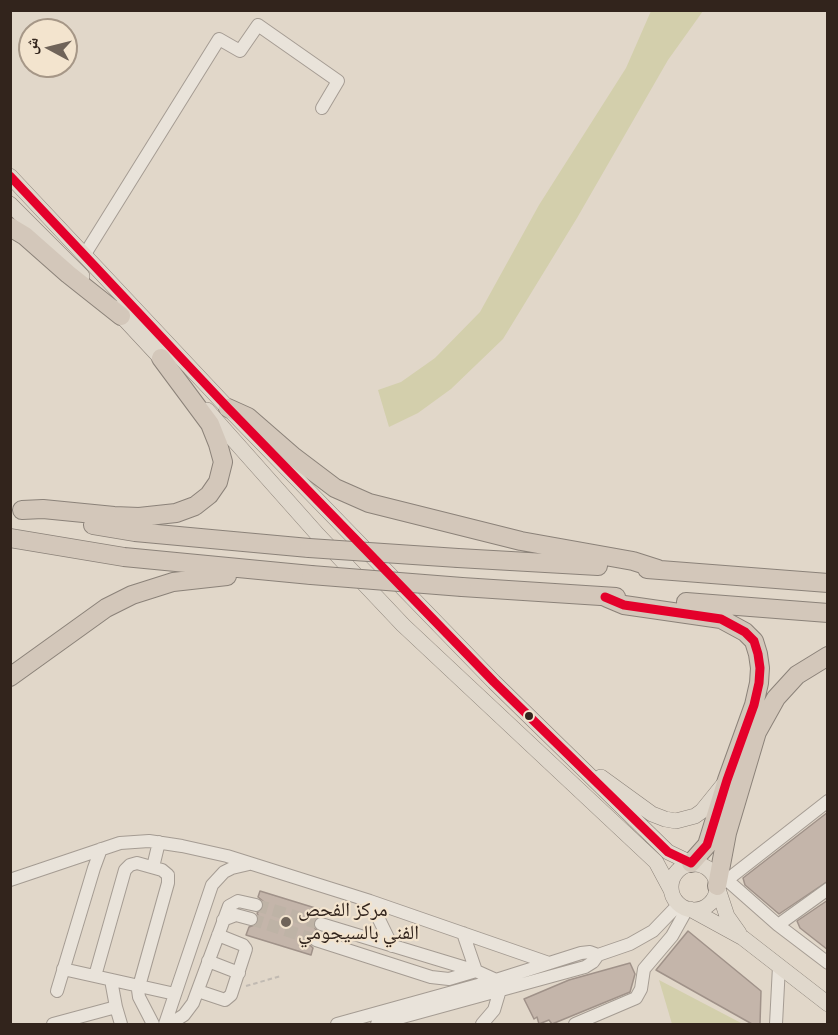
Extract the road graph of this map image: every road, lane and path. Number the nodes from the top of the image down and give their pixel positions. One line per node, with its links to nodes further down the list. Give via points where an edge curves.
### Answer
1 (322, 108): 5 (street, via 338,81 258,25 240,51 219,39)
2 (10, 176): 5 (main road)
3 (10, 204): 6 (main road)
4 (10, 227): 6 (highway)
5 (85, 254): 8 (main road)
6 (121, 316): 7 (main road)
7 (161, 358): 9 (highway, via 210,424 218,444 223,462 218,482 209,495 176,513 139,517); 28 (main road, via 403,625 656,862)
8 (228, 408): 11 (highway, via 248,417 335,488 369,503 521,541); 18 (main road)
9 (16, 509): 11 (highway, bridge, via 135,532 309,548)
10 (10, 538): 12 (highway, via 124,557)
11 (658, 569): 13 (highway)
12 (272, 572): 14 (highway, bridge); 17 (highway, via 173,582 138,592 106,608)
13 (828, 583)
14 (605, 597): 15 (highway); 19 (highway, via 624,605 721,619 754,641 759,683)
15 (828, 613)
16 (828, 656): 27 (highway, via 797,675 776,698 757,732 727,833)
17 (10, 677)
18 (570, 756): 19 (main road, via 652,814 676,821 695,816); 23 (main road, via 668,852)
19 (727, 780): 23 (highway, via 707,845)
20 (828, 801): 27 (street)
21 (159, 842): 22 (street, via 129,842); 24 (street, via 205,850); 25 (street)
22 (101, 849): 26 (street); 47 (street)
23 (691, 863): 27 (main road, via 706,867); 28 (main road, via 678,869)
24 (250, 864): 30 (street); 58 (street, via 232,868 212,885)
25 (153, 867): 49 (street, via 133,863 125,870); 54 (street, via 165,872 169,879)
26 (10, 880)
27 (722, 883): 32 (main road, via 709,904 697,910); 36 (street); 39 (main road, via 727,916)
28 (671, 890): 32 (main road)
29 (828, 890): 36 (street)
30 (370, 900): 37 (street); 41 (street)
31 (256, 905): 34 (street, via 233,903)
32 (685, 907): 39 (main road); 42 (street, via 646,936); 68 (street, via 672,936 644,969 636,998)
33 (251, 919): 34 (street, via 236,915)
34 (223, 920): 38 (street)
35 (321, 924): 41 (street)
36 (778, 925): 45 (street)
37 (463, 933): 44 (street); 48 (street)
38 (218, 935): 43 (street); 51 (street, via 246,949)
39 (743, 938): 46 (main road)
40 (316, 940): 48 (street, via 431,977 450,979)
41 (392, 946): 48 (street)
42 (598, 955): 44 (street, via 581,953); 53 (street, via 585,967)
43 (208, 962): 51 (street); 56 (street)
44 (549, 963): 53 (street)
45 (828, 963)
46 (779, 966): 59 (main road); 69 (street)
47 (63, 969): 49 (street); 55 (street)
48 (476, 971): 53 (street)
49 (95, 976): 52 (street)
50 (281, 976): 51 (path, via 248,986)
51 (237, 979): 56 (street, via 225,1000)
52 (111, 980): 54 (street); 60 (street)
53 (498, 985): 57 (street); 61 (street, via 494,1010)
54 (138, 986): 58 (street); 64 (street, via 139,997)
55 (57, 991)
56 (198, 991): 65 (street, via 189,1009)
57 (473, 992): 66 (street); 67 (street)
58 (175, 994): 65 (street)
59 (828, 1004)
60 (116, 1007): 62 (street); 63 (street)
61 (486, 1023)
62 (52, 1024)
63 (121, 1024)
64 (153, 1024)
65 (168, 1024)
66 (337, 1024)
67 (377, 1024)
68 (575, 1024)
69 (776, 1024)

